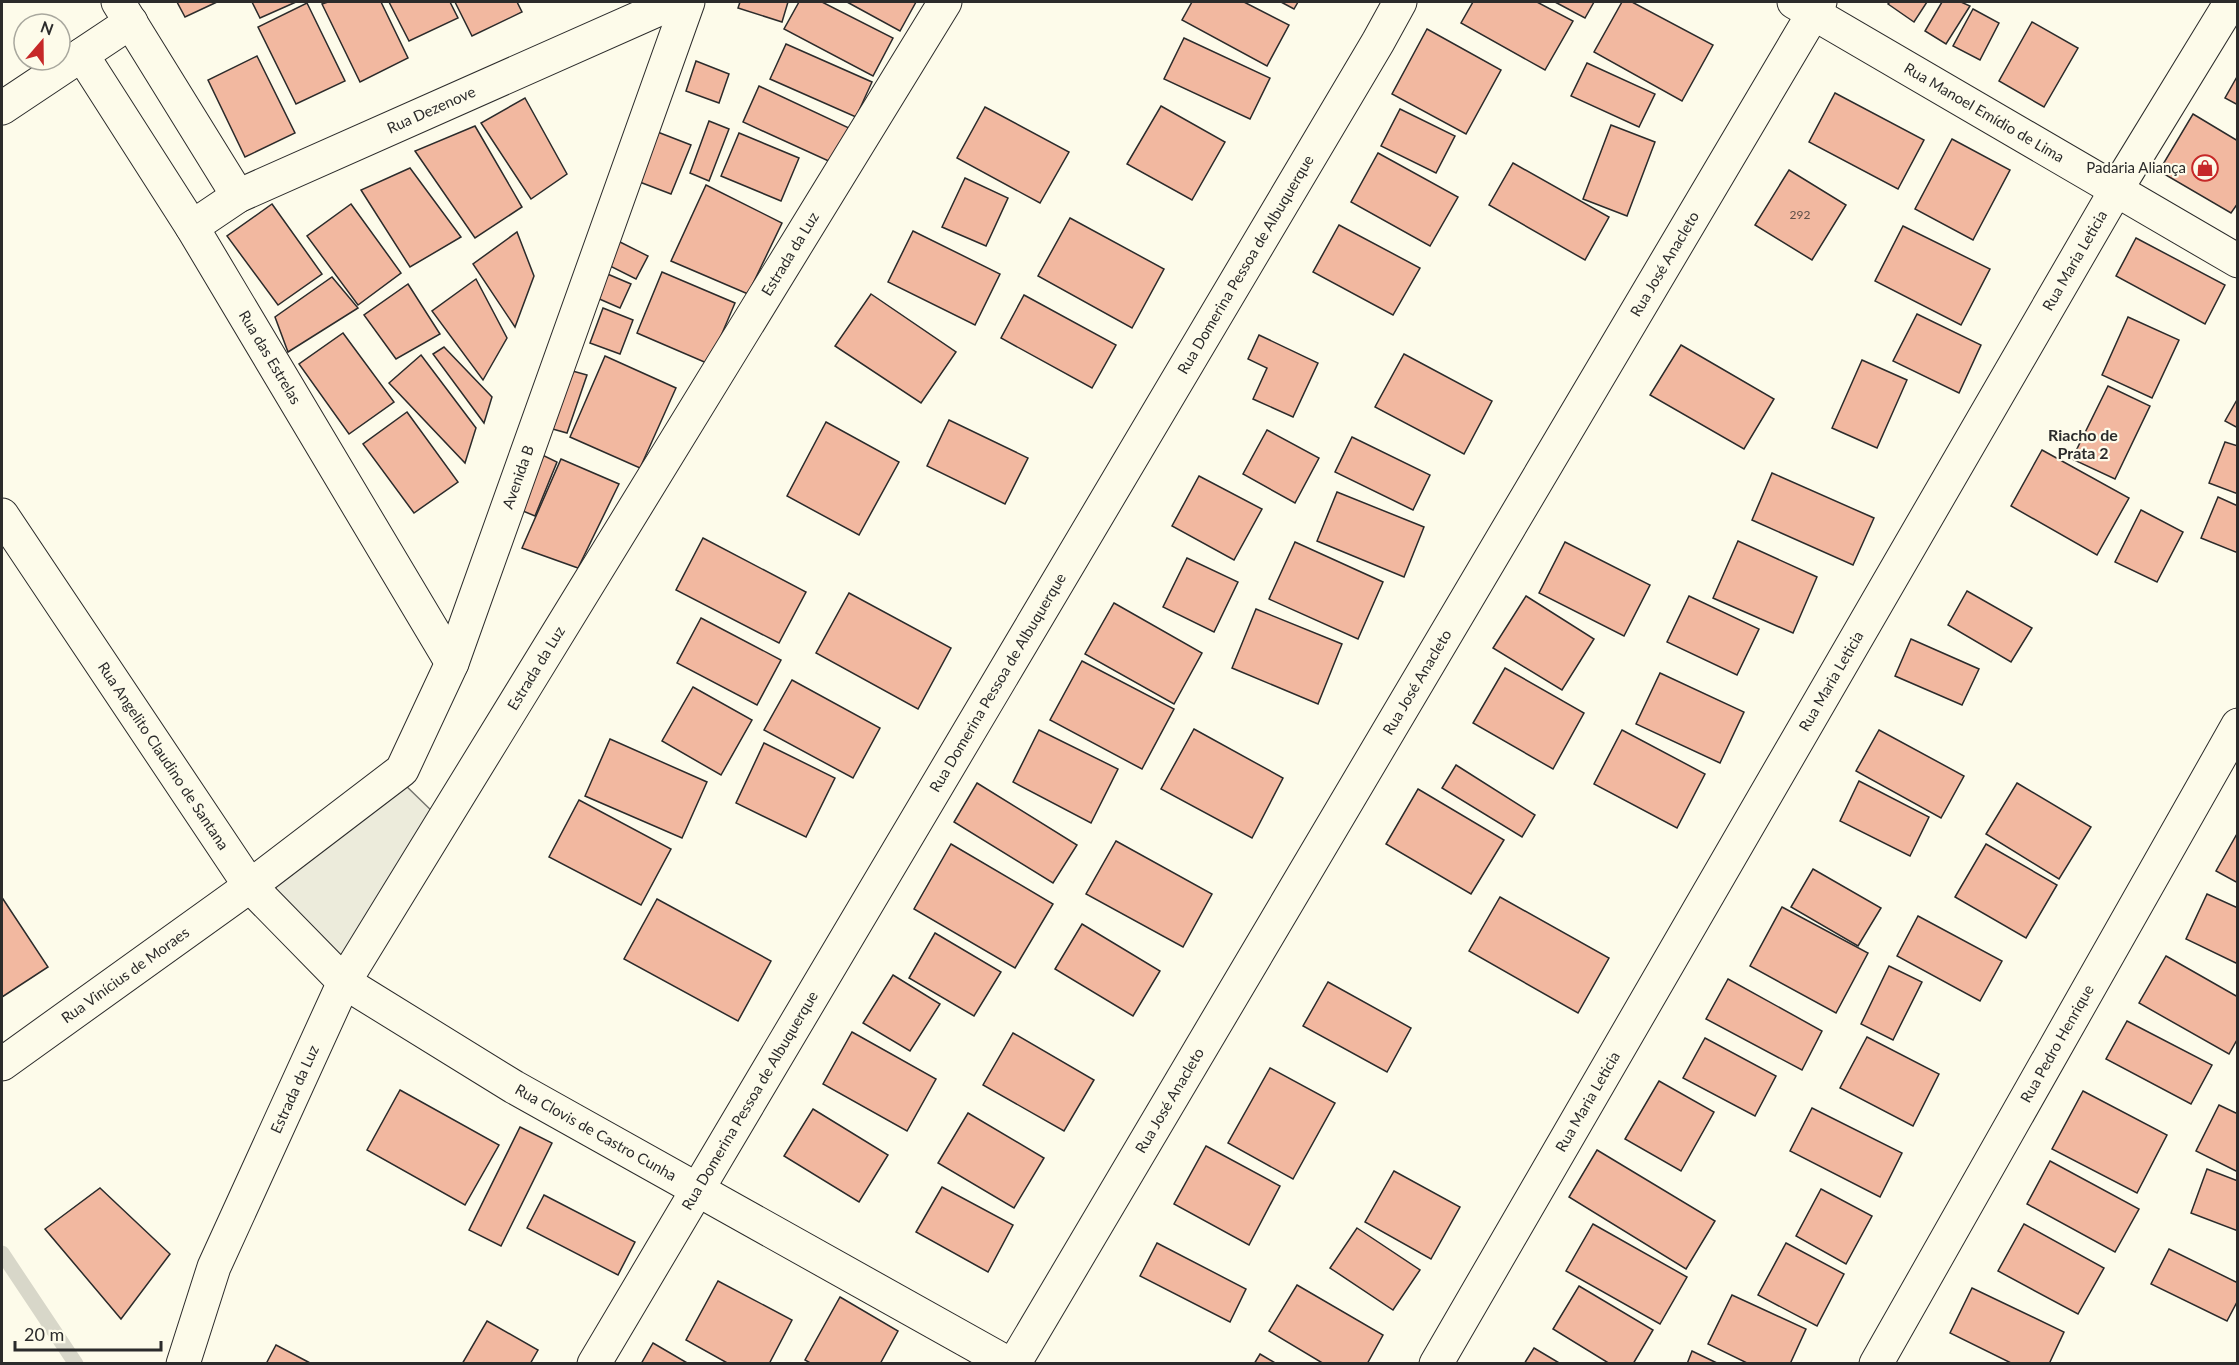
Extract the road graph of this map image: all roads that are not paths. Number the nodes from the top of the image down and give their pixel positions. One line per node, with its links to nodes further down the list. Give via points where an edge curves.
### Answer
1 (675, 2): 11 (street, Rua Dezenove)
2 (688, 2): 15 (street, Avenida B)
3 (945, 2): 18 (street, Estrada da Luz)
4 (1400, 2): 20 (street, Rua Domerina Pessoa de Albuquerque)
5 (2231, 2): 10 (street, Rua Maria Leticia)
6 (1809, 5): 10 (street, Rua Manoel Emídio de Lima); 24 (street, Rua José Anacleto)
7 (124, 12): 8 (street); 11 (street)
8 (82, 55): 9 (street); 12 (street, Rua das Estrelas)
9 (2, 108)
10 (2116, 190): 13 (street, Rua Manoel Emídio de Lima); 25 (street, Rua Maria Leticia)
11 (238, 196): 12 (street, Rua Dezenove)
12 (192, 227): 15 (street, Rua das Estrelas)
13 (2238, 261)
14 (2, 515): 17 (street, Rua Angelito Claudino de Santana)
15 (452, 663): 17 (street, Avenida B, via 402,770)
16 (2238, 725): 26 (street, Rua Pedro Henrique)
17 (250, 886): 18 (street, Rua Angelito Claudino de Santana); 19 (street, Rua Vinícius de Moraes)
18 (344, 982): 20 (street, Rua Clovis de Castro Cunha, via 514,1087); 21 (street, Estrada da Luz, via 214,1267)
19 (2, 1064)
20 (697, 1190): 22 (street, Rua Domerina Pessoa de Albuquerque); 23 (street, Rua Clovis de Castro Cunha)
21 (183, 1364)
22 (594, 1364)
23 (1009, 1364)
24 (1014, 1364)
25 (1437, 1364)
26 (1876, 1364)

